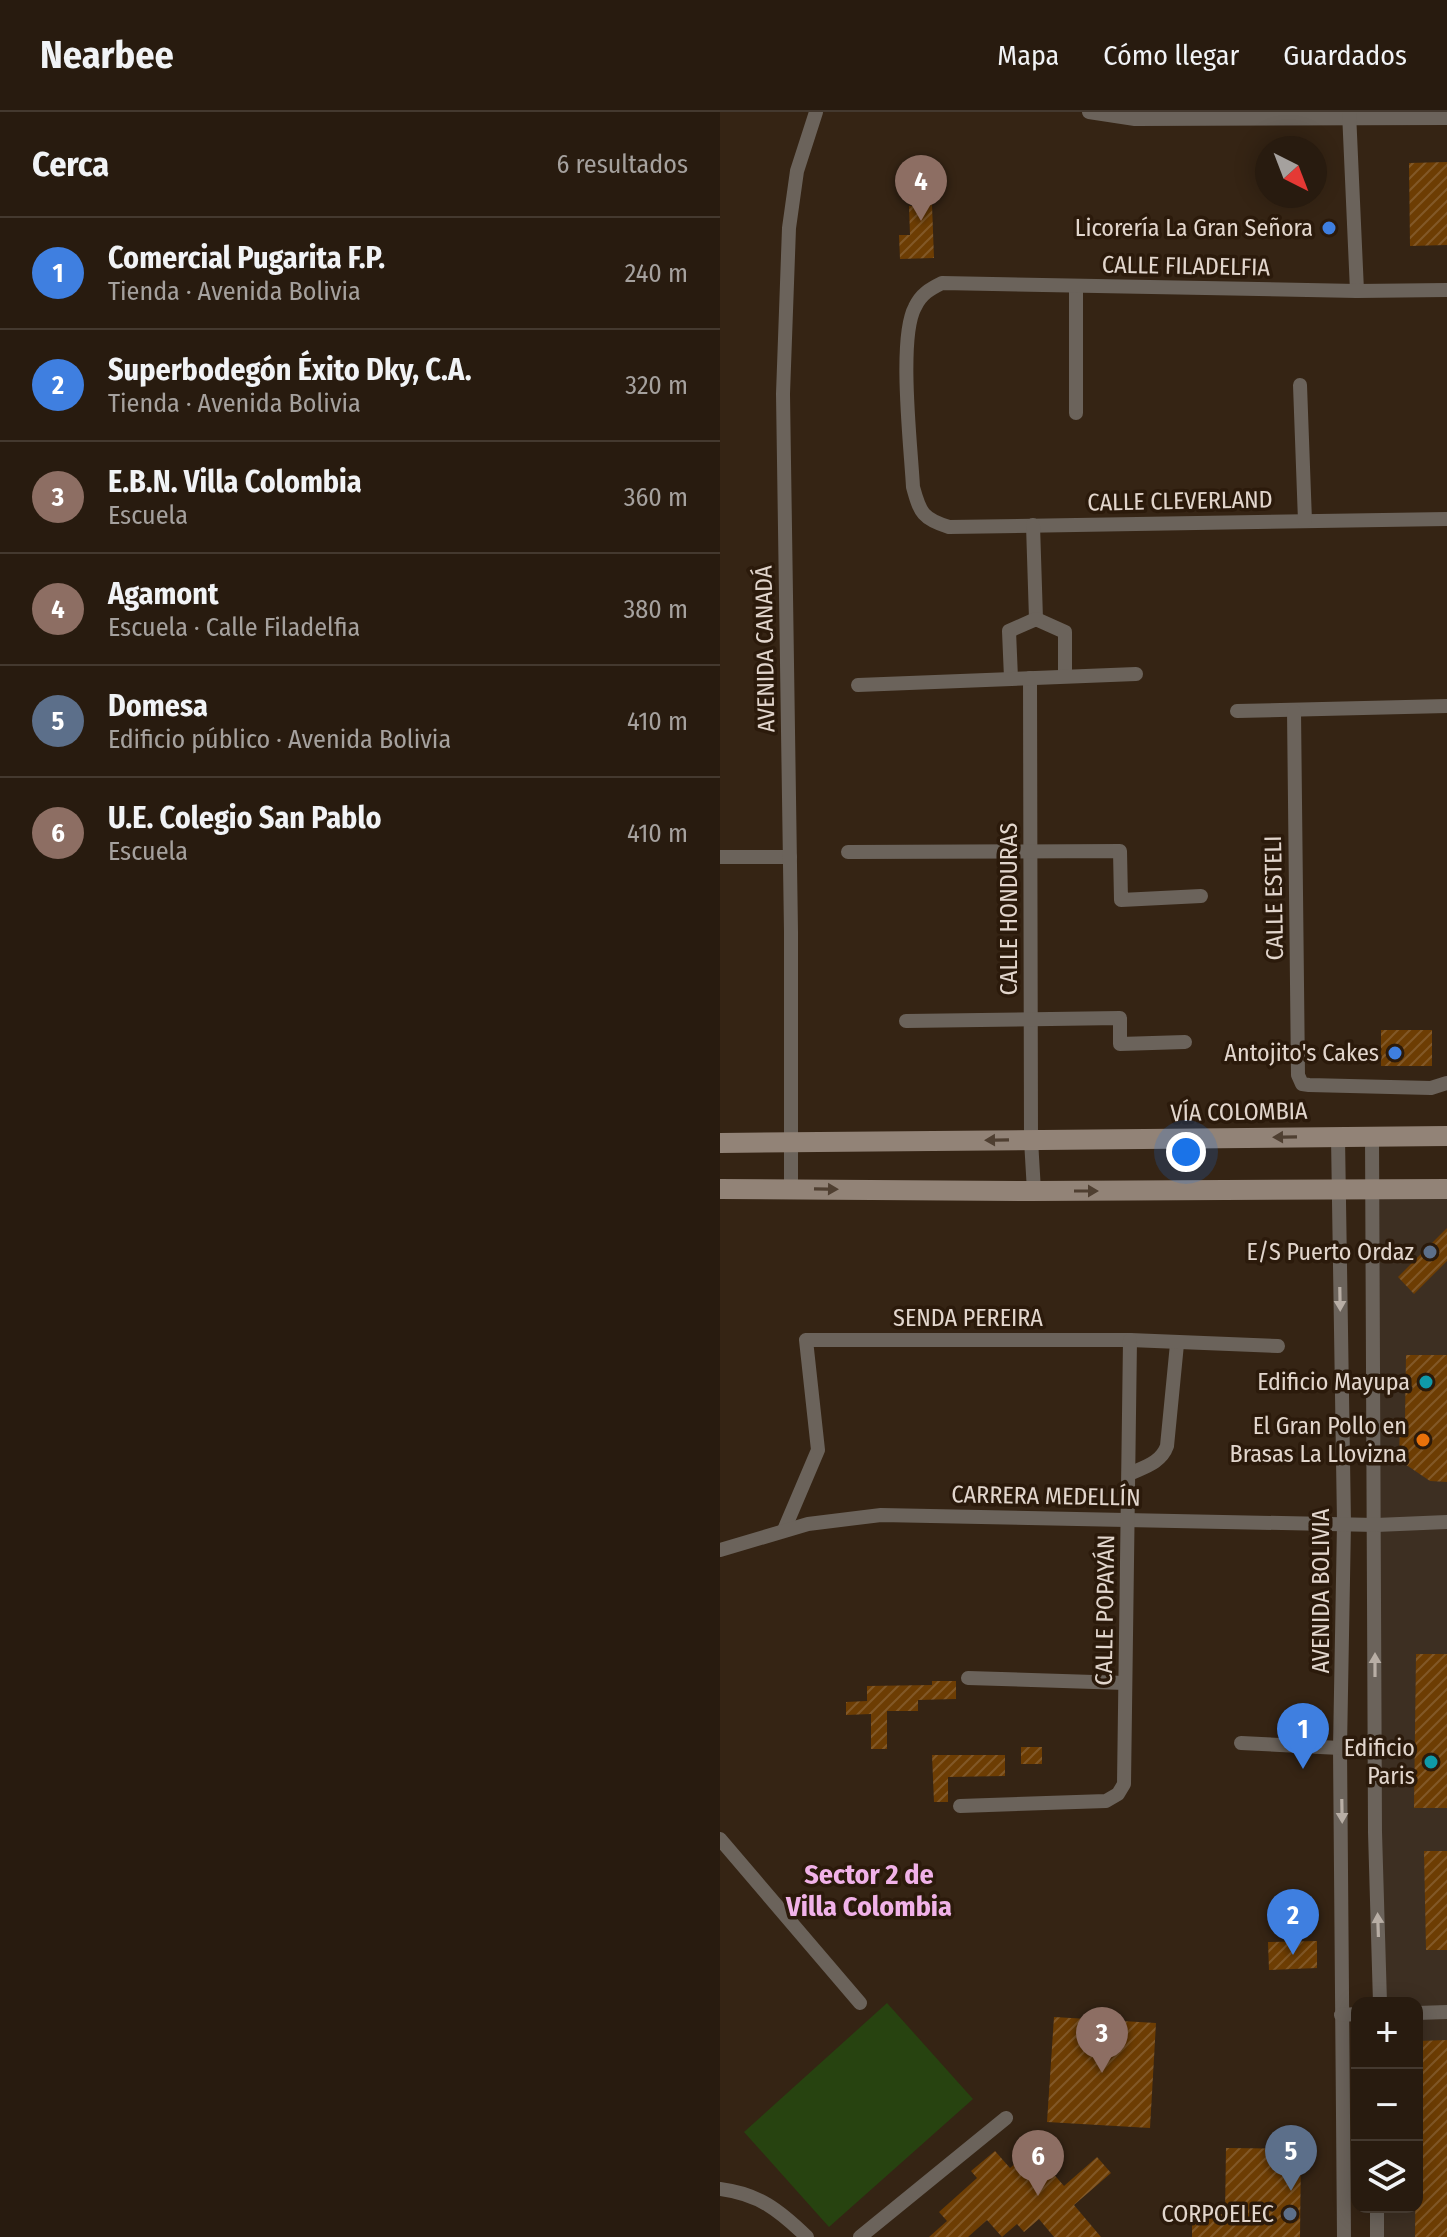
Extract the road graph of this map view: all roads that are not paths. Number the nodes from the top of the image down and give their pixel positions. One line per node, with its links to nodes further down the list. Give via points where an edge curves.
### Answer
1 (816, 112): 26 (street, AVENIDA CANADÁ, via 797,171 786,284)
2 (1089, 112): 3 (street, via 1135,119)
3 (1349, 115): 4 (street); 7 (street)
4 (1447, 118)
5 (1076, 286): 7 (street, CALLE FILADELFIA); 9 (street); 10 (street, CALLE FILADELFIA, via 942,283 925,291 906,336 913,487)
6 (1447, 290): 7 (street, CALLE FILADELFIA)
7 (1357, 291)
8 (1300, 385): 12 (street)
9 (1076, 413)
10 (919, 510): 13 (street, CALLE CLEVERLAND, via 949,527)
11 (1447, 519): 12 (street, CALLE CLEVERLAND)
12 (1305, 521): 13 (street, CALLE CLEVERLAND)
13 (1033, 525): 14 (street)
14 (1036, 619): 16 (street, via 1065,632); 17 (street, via 1009,631)
15 (1136, 674): 16 (street)
16 (1065, 676): 18 (street)
17 (1011, 678): 18 (street); 19 (street)
18 (1030, 678): 23 (street, CALLE HONDURAS)
19 (858, 685)
20 (1441, 706): 22 (street)
21 (1237, 711): 22 (street)
22 (1294, 711): 31 (street, CALLE ESTELI, via 1298,1075 1302,1084 1431,1088)
23 (1031, 851): 24 (street); 27 (street, via 1120,851 1121,900); 28 (street, CALLE HONDURAS)
24 (848, 852)
25 (720, 857): 26 (street)
26 (790, 857): 36 (street, AVENIDA CANADÁ)
27 (1201, 896)
28 (1031, 1019): 29 (street); 30 (street, via 1120,1018 1120,1044); 35 (street, CALLE HONDURAS)
29 (906, 1021)
30 (1185, 1042)
31 (1447, 1083)
32 (1372, 1135): 33 (main road, VÍA COLOMBIA); 34 (main road, VÍA COLOMBIA); 38 (street)
33 (1447, 1136)
34 (1338, 1137): 35 (main road, VÍA COLOMBIA, one-way to 35); 42 (street, AVENIDA BOLIVIA)
35 (1031, 1140): 36 (main road, VÍA COLOMBIA, one-way to 36); 43 (street)
36 (793, 1142): 37 (main road, VÍA COLOMBIA); 40 (street, AVENIDA CANADÁ)
37 (720, 1143)
38 (1374, 1188): 41 (main road); 42 (main road); 51 (street)
39 (720, 1189): 40 (main road)
40 (791, 1189): 43 (main road, one-way to 43)
41 (1447, 1189)
42 (1338, 1190): 43 (main road, one-way to 42); 50 (street, AVENIDA BOLIVIA, one-way to 50)
43 (1034, 1191)
44 (1130, 1340): 45 (street, SENDA PEREIRA); 47 (street, CALLE POPAYÁN); 52 (street, SENDA PEREIRA, via 806,1340 818,1450)
45 (1177, 1344): 46 (street, SENDA PEREIRA); 47 (street, via 1167,1446 1154,1463)
46 (1278, 1346)
47 (1129, 1474): 48 (street, CALLE POPAYÁN)
48 (1129, 1521): 50 (street, CARRERA MEDELLÍN); 52 (street, CARRERA MEDELLÍN, via 881,1515); 55 (street, CALLE POPAYÁN)
49 (1447, 1522): 51 (street, CARRERA MEDELLÍN)
50 (1344, 1523): 51 (street, CARRERA MEDELLÍN); 57 (street, AVENIDA BOLIVIA)
51 (1376, 1525): 60 (street, one-way to 51)
52 (784, 1530): 53 (street, CARRERA MEDELLÍN)
53 (720, 1550)
54 (968, 1678): 55 (street)
55 (1125, 1683): 58 (street, CALLE POPAYÁN, via 1124,1784 1118,1794 1106,1801)
56 (1241, 1743): 57 (street)
57 (1340, 1748): 65 (street, AVENIDA BOLIVIA, one-way to 65)
58 (960, 1806)
59 (720, 1839): 61 (street)
60 (1380, 1997)
61 (860, 2003)
62 (1447, 2012): 63 (street)
63 (1423, 2013)
64 (1351, 2014): 65 (street)
65 (1341, 2015): 71 (street, AVENIDA BOLIVIA)
66 (1006, 2118): 70 (street)
67 (720, 2189): 69 (street, via 743,2192 780,2211)
68 (1377, 2213): 72 (street)
69 (807, 2237)
70 (860, 2237)
71 (1344, 2237)
72 (1377, 2237)

